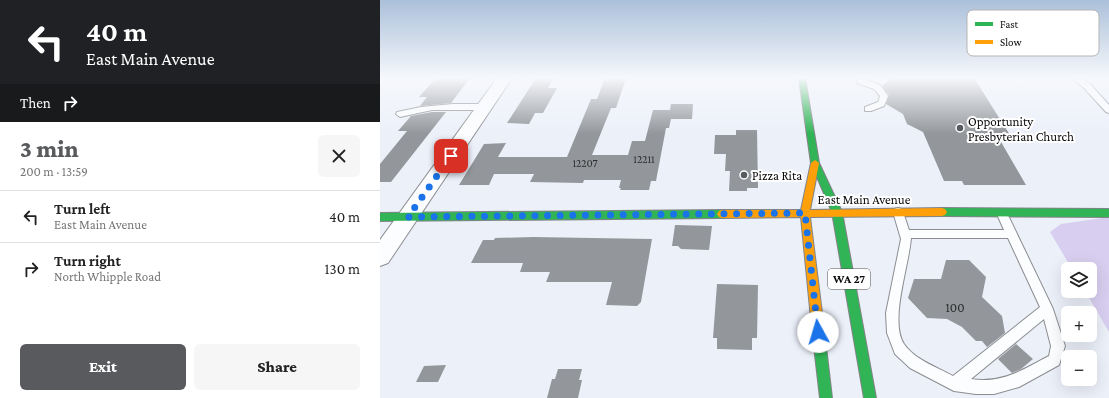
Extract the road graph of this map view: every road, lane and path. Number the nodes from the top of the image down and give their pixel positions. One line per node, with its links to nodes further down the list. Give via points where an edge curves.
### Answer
1 (492, 97): 5 (street)
2 (805, 97): 9 (street, WA 27)
3 (884, 97): 6 (lane, via 880,104)
4 (1097, 97): 7 (lane)
5 (485, 107): 8 (lane, via 431,107); 16 (street)
6 (868, 109)
7 (1109, 110)
8 (400, 114)
9 (815, 163): 10 (street, WA 27); 14 (street, WA 27)
10 (837, 212): 11 (street, East Main Avenue); 14 (street, East Main Avenue); 23 (street, WA 27)
11 (898, 212): 12 (street, East Main Avenue); 17 (lane)
12 (1001, 212): 13 (street, East Main Avenue); 18 (lane)
13 (1109, 212)
14 (805, 213): 16 (street, East Main Avenue); 22 (street, WA 27)
15 (380, 217): 16 (street, East Main Avenue)
16 (408, 217): 19 (street)
17 (905, 234): 18 (lane); 21 (lane, via 892,313 893,333 900,349 915,363)
18 (1012, 234): 20 (lane)
19 (380, 257)
20 (1047, 309): 21 (lane); 21 (lane, via 1058,346 1054,360 1014,382 994,387)
21 (954, 384)
22 (826, 398)
23 (870, 398)

